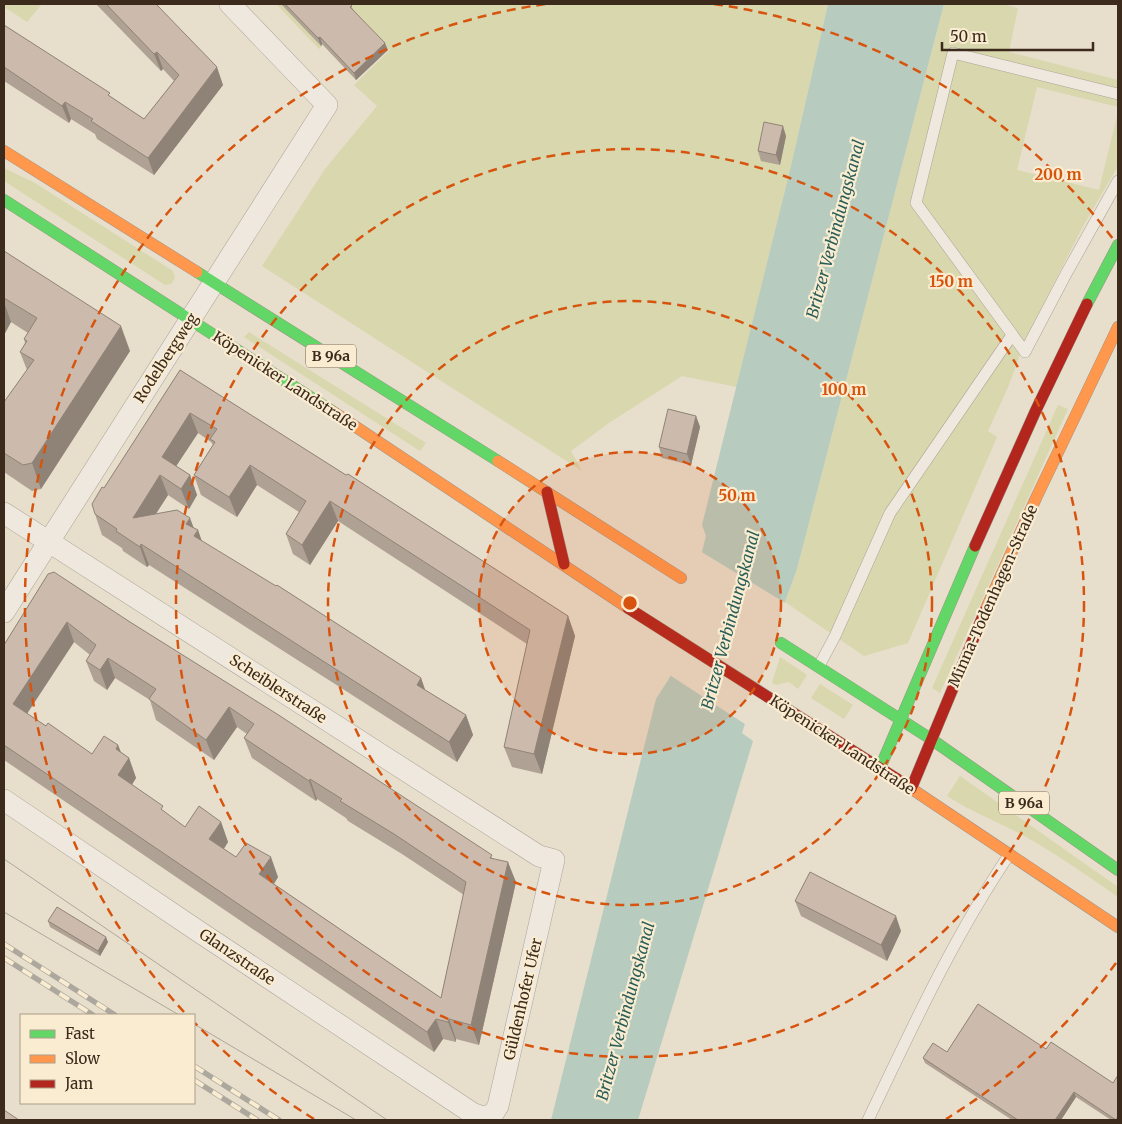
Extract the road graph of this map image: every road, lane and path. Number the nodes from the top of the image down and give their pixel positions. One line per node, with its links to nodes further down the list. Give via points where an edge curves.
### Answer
1 (230, 4): 7 (street, Rodelbergweg, via 327,105)
2 (1118, 94): 10 (lane, via 953,53 916,203)
3 (4, 151): 7 (main road, B 96a)
4 (1118, 181): 10 (lane, via 1025,352)
5 (4, 200): 8 (main road, Köpenicker Landstraße)
6 (1118, 245): 19 (main road, via 1046,387)
7 (214, 284): 8 (street, Rodelbergweg); 11 (main road, B 96a)
8 (190, 320): 13 (street, Rodelbergweg); 14 (main road, Köpenicker Landstraße)
9 (1118, 327): 20 (main road, Minna-Todenhagen-Straße, via 1005,569)
10 (1012, 335): 18 (lane, via 890,513)
11 (547, 492): 14 (main road); 15 (main road, B 96a)
12 (4, 513): 13 (street, Scheiblerstraße)
13 (49, 542): 16 (street, Rodelbergweg); 25 (street, Scheiblerstraße, via 539,856)
14 (564, 564): 21 (main road, Köpenicker Landstraße, via 665,633)
15 (681, 578)
16 (4, 612)
17 (781, 644): 18 (main road, B 96a)
18 (819, 666): 19 (main road, B 96a)
19 (900, 720): 20 (main road, B 96a); 21 (main road)
20 (931, 738): 22 (main road, Minna-Todenhagen-Straße); 26 (main road, B 96a)
21 (880, 768): 22 (main road, Köpenicker Landstraße)
22 (911, 789): 24 (main road, Köpenicker Landstraße)
23 (4, 800): 28 (street, Glanzstraße)
24 (1010, 855): 27 (main road, Köpenicker Landstraße); 29 (lane, via 929,993)
25 (554, 860): 28 (street, Güldenhofer Ufer, via 498,1106 493,1114)
26 (1118, 870)
27 (1118, 928)
28 (472, 1113)
29 (868, 1120)

